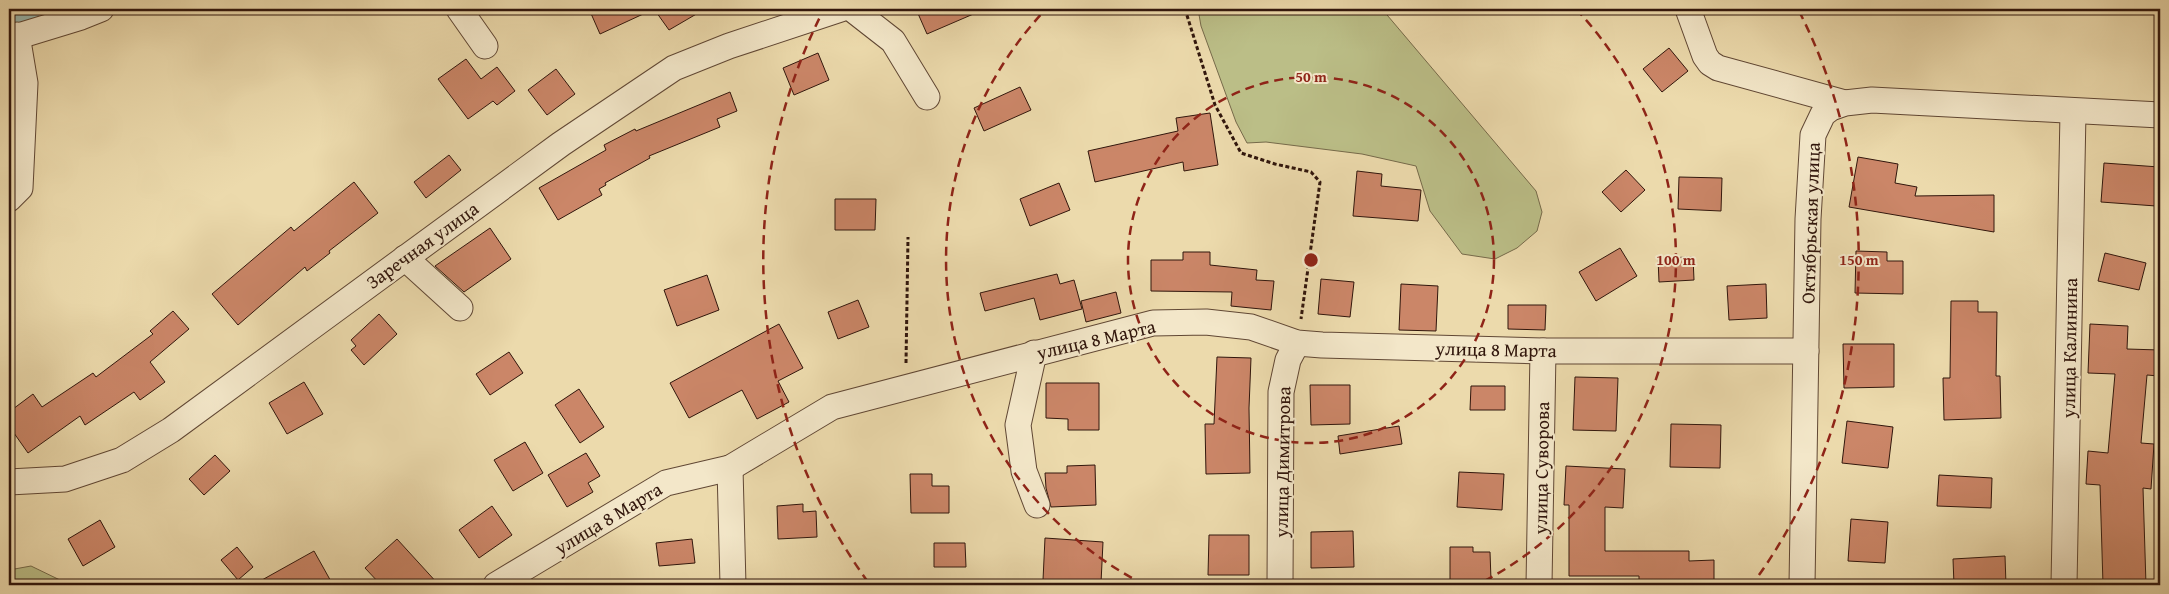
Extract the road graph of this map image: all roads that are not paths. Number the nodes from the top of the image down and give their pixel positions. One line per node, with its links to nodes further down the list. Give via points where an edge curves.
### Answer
1 (101, 9): 6 (street)
2 (459, 9): 7 (street)
3 (841, 9): 13 (street, Заречная улица, via 674,68 561,144)
4 (852, 9): 8 (street, via 893,41)
5 (1688, 9): 9 (street, via 1705,56 1718,68)
6 (13, 37): 12 (street, via 25,84 20,188)
7 (485, 46)
8 (927, 97)
9 (1845, 103): 10 (street, Октябрьская улица, via 1872,100); 17 (street, Октябрьская улица, via 1823,114 1813,135)
10 (2074, 112): 11 (street, Октябрьская улица); 27 (street, улица Калинина)
11 (2160, 115)
12 (9, 199)
13 (405, 258): 14 (street); 20 (street, Заречная улица, via 171,430 122,460 65,479)
14 (460, 308)
15 (1297, 343): 16 (street, улица 8 Марта); 18 (street, улица 8 Марта, via 1252,327 1206,322 1153,323); 24 (street, улица Димитрова, via 1288,360 1281,392)
16 (1543, 351): 17 (street, улица 8 Марта); 25 (street, улица Суворова)
17 (1806, 351): 26 (street, Октябрьская улица)
18 (1034, 353): 19 (street, улица 8 Марта, via 832,407); 21 (street, via 1018,425 1024,471)
19 (730, 468): 22 (street, улица 8 Марта, via 666,483); 23 (street)
20 (9, 482)
21 (1037, 505)
22 (498, 585)
23 (733, 585)
24 (1280, 585)
25 (1539, 585)
26 (1802, 585)
27 (2064, 585)

